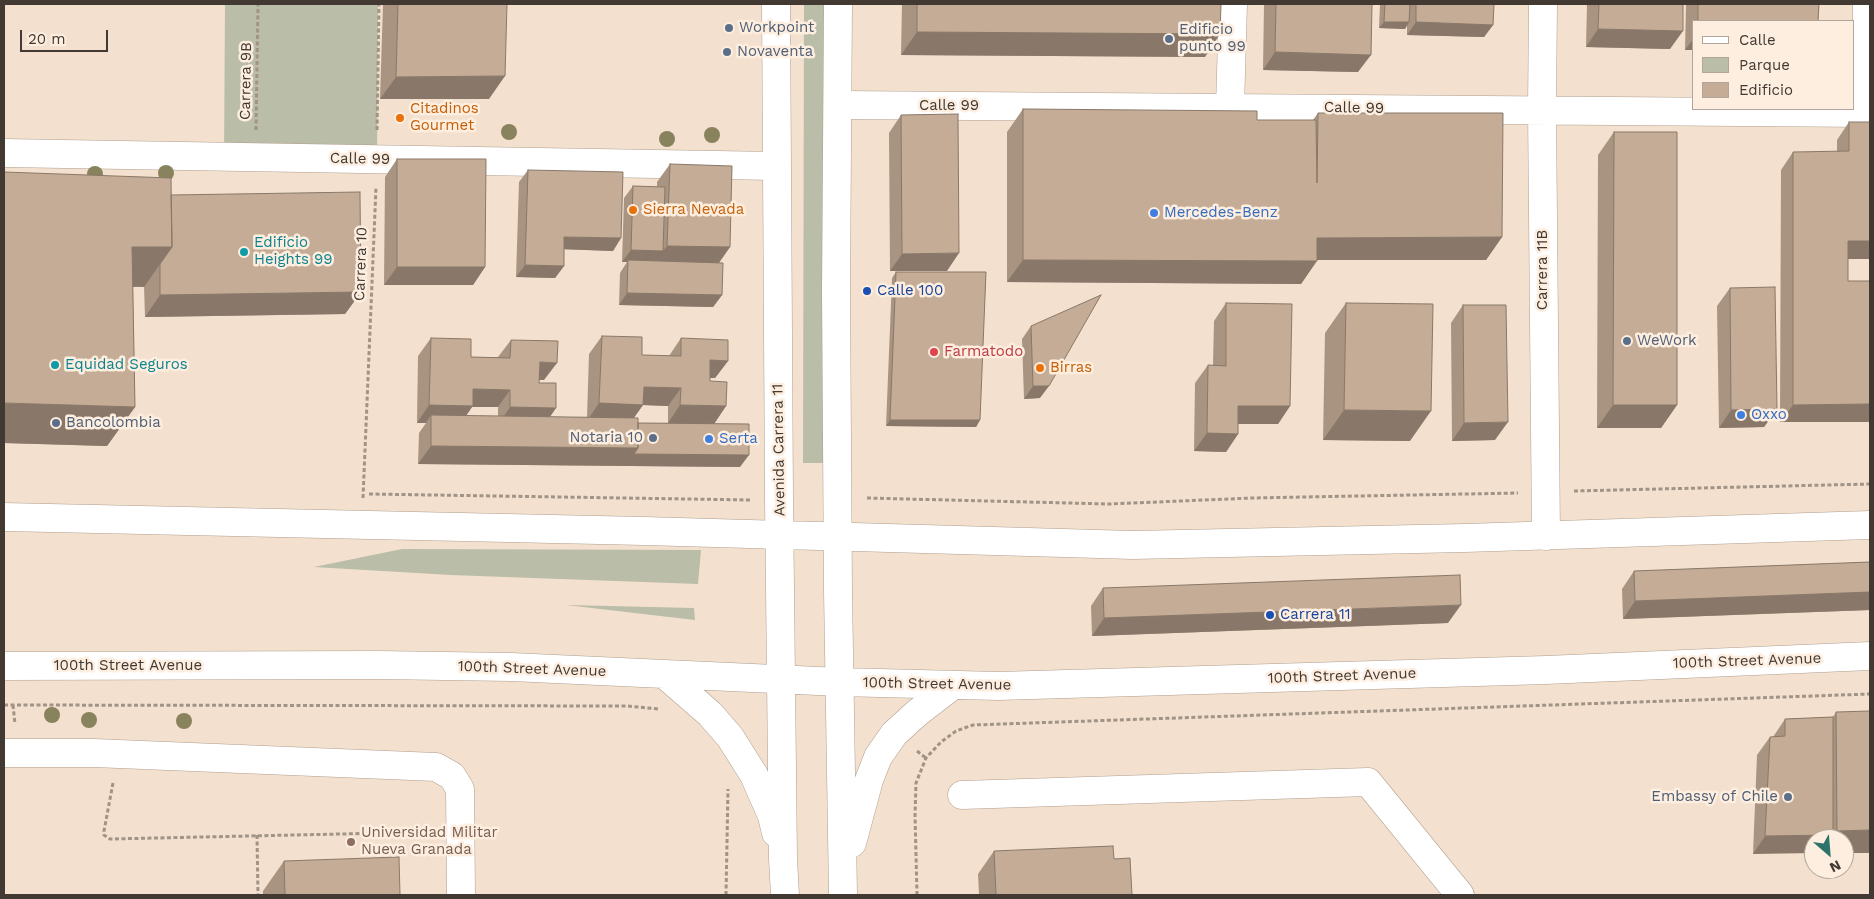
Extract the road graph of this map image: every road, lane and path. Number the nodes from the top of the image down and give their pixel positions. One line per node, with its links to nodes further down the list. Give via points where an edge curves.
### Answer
1 (258, 4): 13 (path, Carrera 9B)
2 (379, 4): 14 (path, Carrera 10)
3 (776, 4): 15 (main road, Avenida Carrera 11)
4 (838, 4): 8 (main road)
5 (1233, 4): 9 (main road)
6 (1543, 4): 10 (main road, Carrera 11B)
7 (1868, 4): 11 (main road)
8 (839, 104): 9 (main road, Calle 99); 26 (main road, via 836,291)
9 (1230, 107): 10 (main road, Calle 99)
10 (1542, 110): 11 (main road, Calle 99); 17 (main road, Carrera 11B)
11 (1869, 113)
12 (4, 153): 13 (main road, Calle 99)
13 (256, 158): 14 (main road, Calle 99)
14 (377, 159): 15 (main road, Calle 99); 18 (path, Carrera 10)
15 (776, 166): 24 (main road, Avenida Carrera 11)
16 (1870, 484): 17 (path)
17 (1545, 492): 19 (path, via 1109,504); 25 (main road, Carrera 11B)
18 (363, 494): 20 (path); 23 (path, Carrera 10)
19 (884, 497)
20 (738, 500)
21 (4, 517): 23 (main road)
22 (1870, 525): 25 (main road)
23 (362, 526): 24 (main road)
24 (780, 536): 26 (main road); 30 (main road, Avenida Carrera 11)
25 (1546, 536): 26 (main road, via 1133,545)
26 (838, 537): 31 (main road)
27 (1870, 656): 32 (main road, 100th Street Avenue, via 1111,684)
28 (4, 666): 29 (main road, 100th Street Avenue, via 378,665)
29 (664, 674): 30 (main road, 100th Street Avenue); 44 (main road, via 710,714 735,744 754,775 772,816)
30 (782, 680): 31 (main road, 100th Street Avenue); 44 (main road, Avenida Carrera 11)
31 (840, 682): 32 (main road, 100th Street Avenue); 45 (main road)
32 (952, 686): 45 (main road, via 894,734 878,757 856,824)
33 (1870, 694): 50 (path, via 973,725 956,731 941,742 926,758 918,775 914,815)
34 (4, 705): 35 (path)
35 (13, 705): 36 (path); 37 (path)
36 (627, 706)
37 (15, 728)
38 (4, 753): 47 (main road, via 94,753 436,767 452,776 460,790)
39 (116, 778): 43 (path, via 104,831 107,838)
40 (728, 785): 48 (path)
41 (962, 795): 51 (main road, via 1368,782)
42 (437, 832): 43 (path)
43 (258, 835): 46 (path)
44 (783, 859): 49 (main road, Avenida Carrera 11)
45 (843, 889)
46 (258, 895)
47 (461, 895)
48 (726, 895)
49 (786, 895)
50 (917, 895)
51 (1460, 895)

